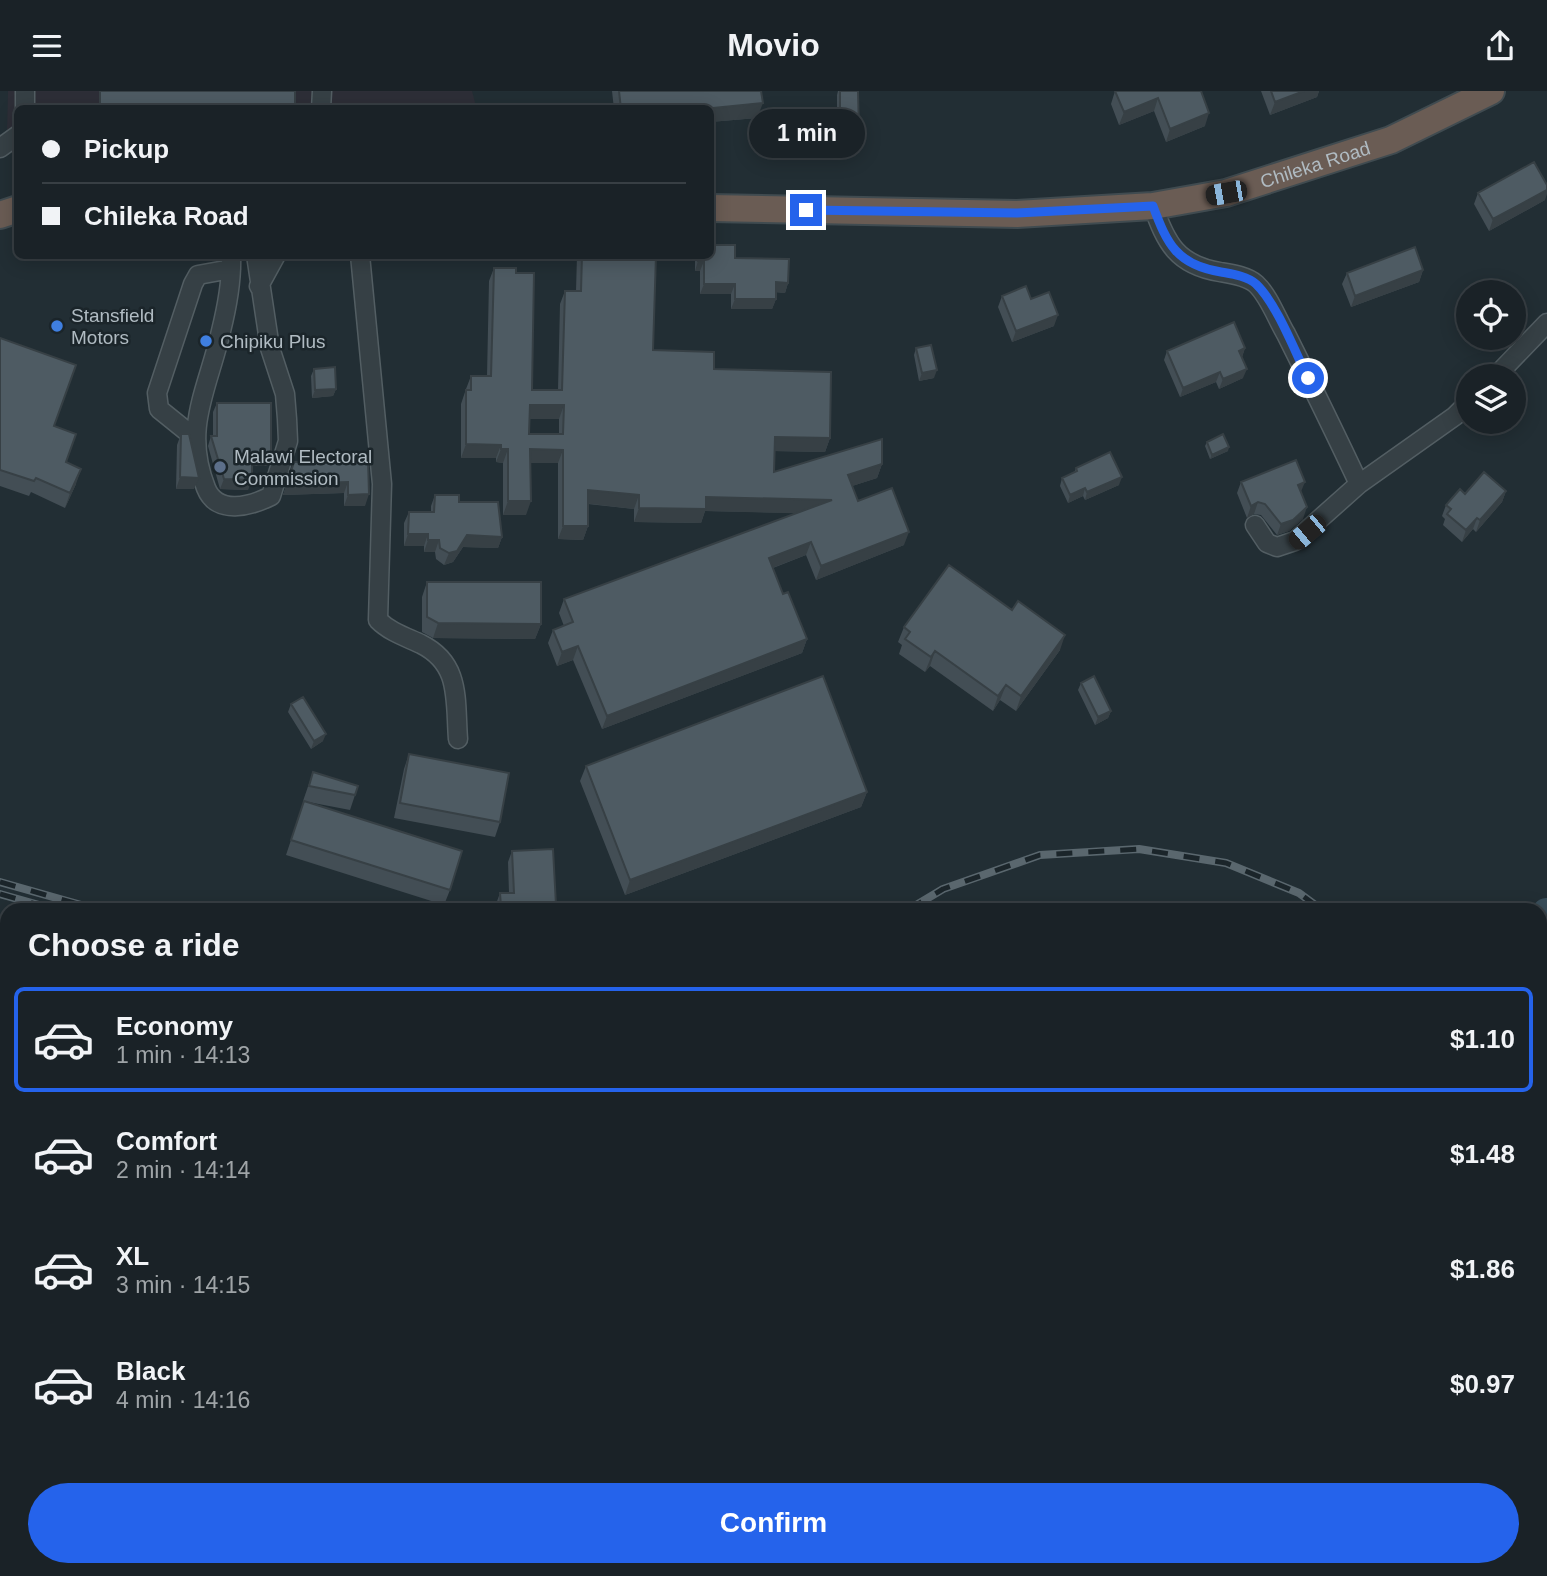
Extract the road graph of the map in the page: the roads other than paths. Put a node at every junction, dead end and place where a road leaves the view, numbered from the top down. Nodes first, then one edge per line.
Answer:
1 (1455, 91) edge
2 (1491, 91) edge
3 (714, 193) edge
4 (1153, 206) junction
5 (714, 208) edge
6 (256, 259) edge
7 (273, 259) edge
8 (360, 259) edge
9 (231, 262) edge
10 (259, 286) junction
11 (1547, 323) edge
12 (1508, 364) edge
13 (1456, 413) edge
14 (195, 438) junction
15 (1359, 484) junction
16 (1255, 525) dead end
17 (458, 739) dead end

1 - 3 highway
2 - 4 highway, Chileka Road
4 - 5 highway, Chileka Road
4 - 15 street
6 - 10 street
7 - 10 street
8 - 17 street
9 - 14 street
9 - 14 street
10 - 14 street
11 - 12 street
13 - 15 street
15 - 16 street

